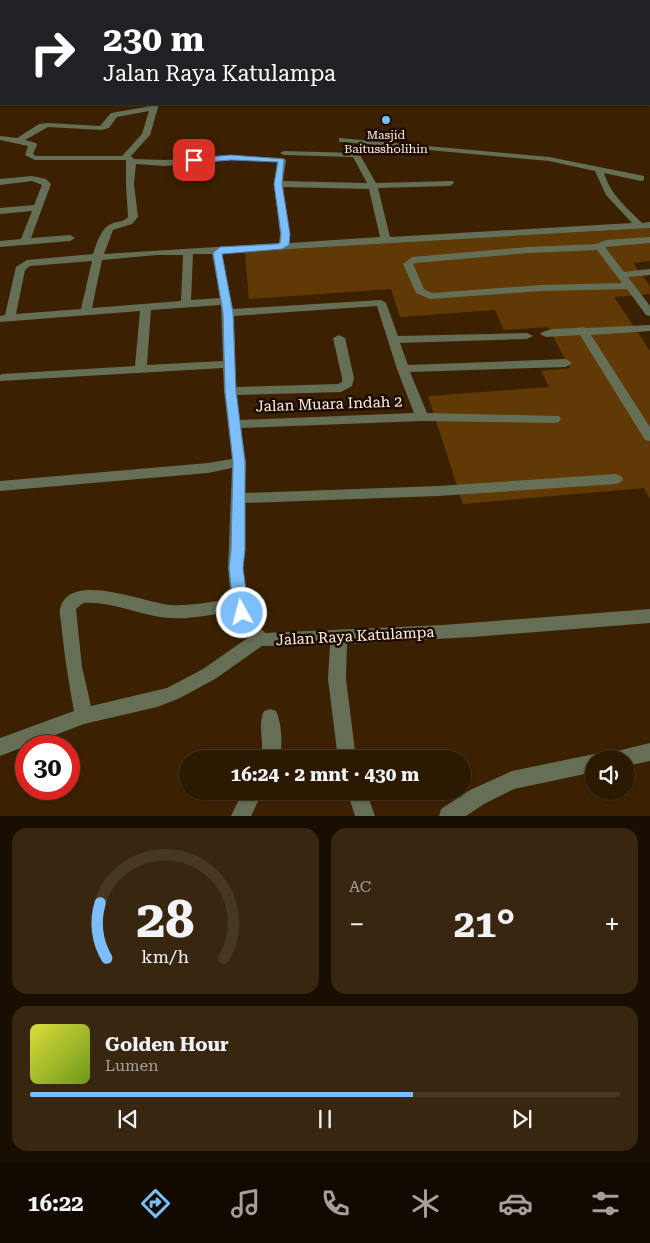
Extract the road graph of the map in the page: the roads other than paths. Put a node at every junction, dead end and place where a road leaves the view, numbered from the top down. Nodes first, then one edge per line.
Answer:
1 (153, 106) edge
2 (0, 138) edge
3 (342, 140) dead end
4 (18, 141) junction
5 (284, 153) dead end
6 (129, 160) junction
7 (599, 169) junction
8 (641, 178) dead end
9 (0, 182) edge
10 (450, 183) dead end
11 (278, 184) junction
12 (373, 186) junction
13 (37, 208) junction
14 (0, 211) edge
15 (645, 225) edge
16 (70, 238) dead end
17 (650, 240) edge
18 (386, 241) junction
19 (25, 242) junction
20 (0, 244) edge
21 (282, 246) junction
22 (600, 247) junction
23 (188, 251) junction
24 (218, 251) junction
25 (98, 258) junction
26 (650, 272) edge
27 (622, 275) junction
28 (630, 286) junction
29 (226, 301) junction
30 (186, 303) junction
31 (146, 306) junction
32 (648, 309) edge
33 (86, 312) junction
34 (228, 313) junction
35 (5, 318) edge
36 (650, 328) edge
37 (582, 330) junction
38 (546, 334) dead end
39 (527, 336) dead end
40 (339, 338) dead end
41 (393, 340) junction
42 (566, 363) dead end
43 (229, 364) junction
44 (403, 369) junction
45 (141, 370) junction
46 (2, 378) dead end
47 (230, 391) junction
48 (422, 417) junction
49 (555, 419) dead end
50 (235, 424) junction
51 (650, 437) edge
52 (239, 462) junction
53 (616, 479) dead end
54 (0, 486) edge
55 (239, 498) junction
56 (239, 604) junction
57 (650, 616) edge
58 (260, 639) junction
59 (339, 639) junction
60 (84, 716) junction
61 (270, 717) dead end
62 (0, 748) edge
63 (272, 750) edge
64 (345, 750) edge
65 (650, 752) edge
66 (635, 755) edge
67 (585, 765) edge
68 (249, 800) edge
69 (359, 800) edge
70 (240, 816) edge
71 (365, 816) edge
72 (448, 816) edge

1 - 4 street
1 - 6 street
2 - 4 street
3 - 7 street
4 - 6 street
5 - 12 street
6 - 11 street
6 - 25 street
7 - 8 street
7 - 15 street
9 - 13 street
10 - 12 street
11 - 12 street
11 - 21 street
12 - 18 street
13 - 14 street
13 - 19 street
15 - 18 street
16 - 19 street
17 - 22 street
18 - 21 street
19 - 20 street
21 - 24 street
22 - 27 street
22 - 28 street
23 - 24 street
23 - 25 street
23 - 30 street
24 - 29 street, Jalan Raya Katulampa
25 - 33 street
25 - 35 street
26 - 27 street
27 - 28 street
28 - 32 street
29 - 30 street
29 - 34 street, Jalan Raya Katulampa
30 - 31 street
31 - 33 street
31 - 45 street
33 - 35 street
34 - 41 street, Jalan Muara Indah 2
34 - 43 street, Jalan Raya Katulampa
36 - 37 street
37 - 38 street
37 - 51 street
39 - 41 street
40 - 47 street
41 - 44 street, Jalan Muara Indah 2
42 - 44 street
43 - 45 street
43 - 47 street, Jalan Raya Katulampa
44 - 48 street, Jalan Muara Indah 2
45 - 46 street
47 - 50 street, Jalan Raya Katulampa
48 - 49 street
48 - 50 street, Jalan Muara Indah 2
50 - 52 street, Jalan Raya Katulampa
52 - 54 street
52 - 55 street, Jalan Raya Katulampa
53 - 55 street
55 - 56 street, Jalan Raya Katulampa
56 - 58 street, Jalan Raya Katulampa
56 - 60 street
57 - 59 street, Jalan Raya Katulampa
58 - 59 street, Jalan Raya Katulampa
58 - 60 street
59 - 64 street
60 - 62 street
61 - 63 street
65 - 66 street
67 - 72 street
68 - 70 street
69 - 71 street

